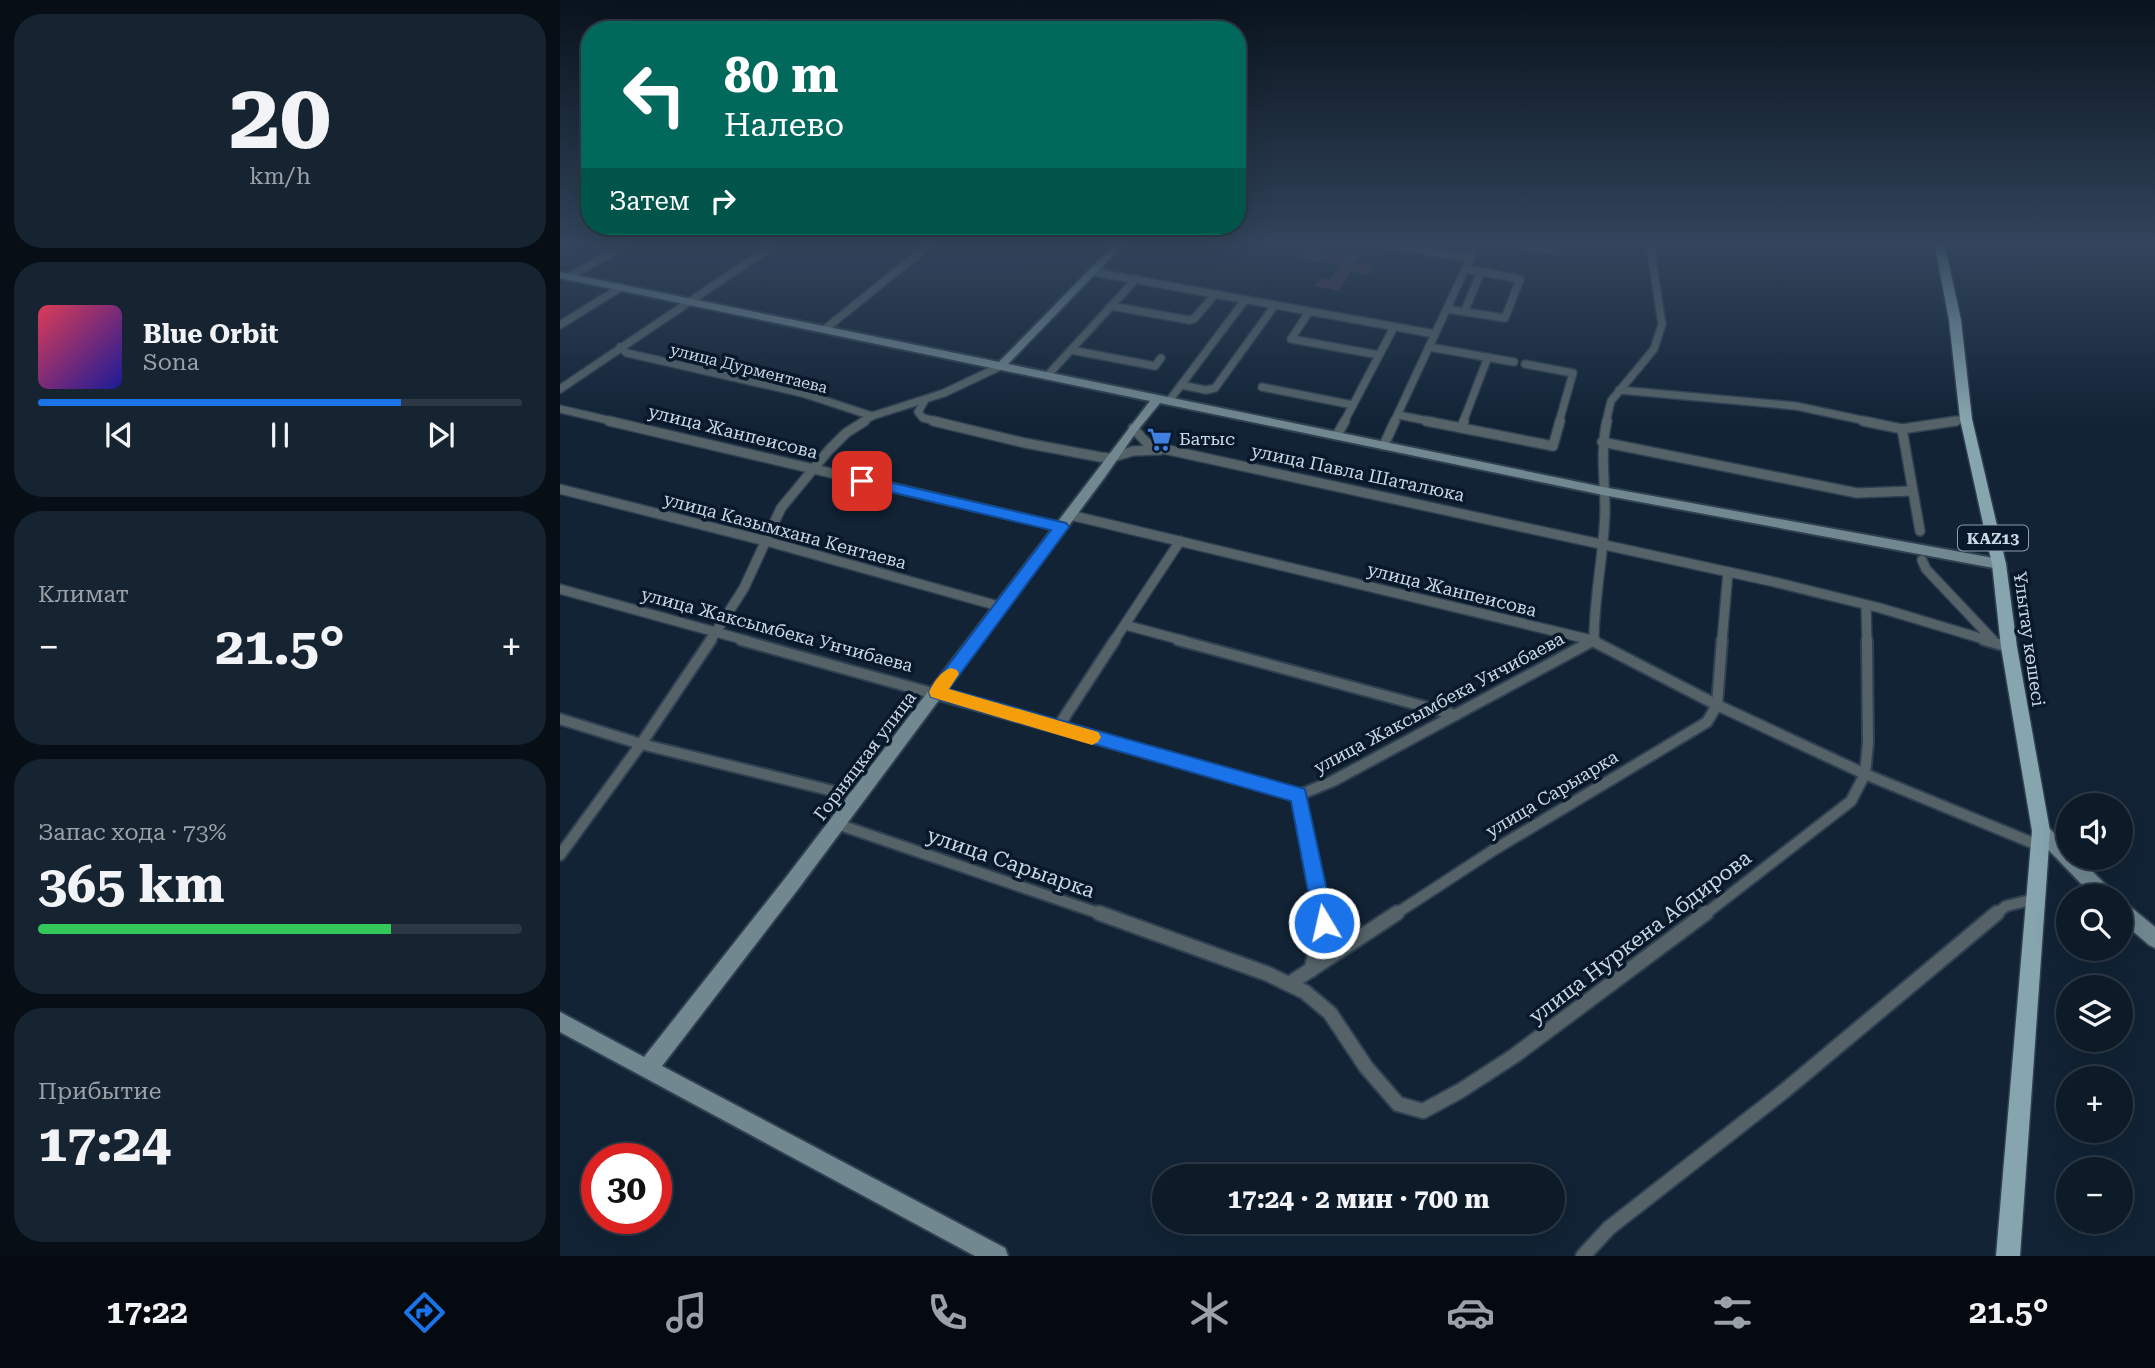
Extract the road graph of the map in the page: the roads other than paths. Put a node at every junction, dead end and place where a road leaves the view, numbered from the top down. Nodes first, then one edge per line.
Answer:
1 (593, 305) edge
2 (688, 305) edge
3 (705, 305) edge
4 (855, 305) edge
5 (1061, 305) edge
6 (1206, 305) edge
7 (1242, 305) edge
8 (1275, 305) joint
9 (1449, 305) edge
10 (1467, 305) edge
11 (1510, 305) edge
12 (1659, 305) edge
13 (1952, 305) edge
14 (1111, 306) joint
15 (1447, 309) junction
16 (1309, 312) junction
17 (1464, 312) junction
18 (560, 325) edge
19 (1394, 327) junction
20 (825, 329) junction
21 (1435, 334) junction
22 (1429, 346) junction
23 (620, 347) junction
24 (1071, 349) junction
25 (1379, 355) junction
26 (1488, 357) junction
27 (1161, 358) dead end
28 (1514, 362) dead end
29 (1525, 364) dead end
30 (1001, 366) junction
31 (1047, 376) junction
32 (1181, 385) junction
33 (1262, 387) dead end
34 (560, 389) edge
35 (1619, 390) junction
36 (1164, 399) junction
37 (925, 400) junction
38 (1353, 405) junction
39 (560, 409) edge
40 (872, 415) junction
41 (1398, 415) junction
42 (1966, 419) junction
43 (1461, 428) junction
44 (1902, 429) junction
45 (1337, 436) junction
46 (1126, 437) junction
47 (1143, 439) junction
48 (1602, 442) junction
49 (1384, 445) junction
50 (1164, 449) junction
51 (1133, 451) junction
52 (1110, 458) junction
53 (813, 470) junction
54 (560, 489) edge
55 (1603, 491) junction
56 (1912, 491) junction
57 (1066, 521) junction
58 (1920, 531) dead end
59 (766, 541) junction
60 (1180, 541) junction
61 (1602, 544) junction
62 (1922, 560) dead end
63 (1999, 564) junction
64 (1728, 572) junction
65 (560, 589) edge
66 (1866, 605) junction
67 (1002, 607) junction
68 (1125, 625) junction
69 (716, 632) junction
70 (1594, 640) junction
71 (1993, 641) junction
72 (2009, 646) junction
73 (937, 692) junction
74 (1717, 705) junction
75 (1456, 715) junction
76 (560, 719) edge
77 (1058, 727) junction
78 (641, 744) junction
79 (1865, 774) junction
80 (1299, 795) junction
81 (858, 797) junction
82 (837, 824) junction
83 (2040, 839) junction
84 (560, 855) edge
85 (2091, 884) edge
86 (2035, 899) junction
87 (2133, 920) edge
88 (2155, 939) edge
89 (1311, 970) junction
90 (1289, 984) junction
91 (1305, 992) joint
92 (560, 1022) edge
93 (647, 1069) junction
94 (997, 1256) edge
95 (1583, 1256) edge
96 (2008, 1256) edge

1 - 18 street
2 - 23 street
3 - 20 street
4 - 20 street
5 - 30 street
6 - 14 street
7 - 32 street
8 - 16 street
8 - 32 street
9 - 15 street
10 - 17 street
11 - 17 street
12 - 35 street
13 - 42 main road, Ұлытау көшесі / KAZ13
14 - 24 street
15 - 17 street
15 - 21 street
16 - 19 street
16 - 25 street
19 - 21 street
19 - 25 street
20 - 30 street
21 - 22 street
22 - 26 street
22 - 41 street
23 - 34 street
23 - 40 street, улица Дурментаева
24 - 27 street
24 - 31 street
25 - 38 street
26 - 28 street
26 - 43 street
29 - 43 street
30 - 31 street
30 - 37 street
31 - 36 street
32 - 36 street
33 - 38 street
35 - 44 street
35 - 48 street
36 - 45 street
36 - 46 street
37 - 40 street
37 - 52 street
38 - 45 street
39 - 53 street, улица Жанпеисова
40 - 53 street
41 - 43 street
41 - 49 street
42 - 44 street
42 - 63 main road, Ұлытау көшесі / KAZ13
44 - 56 street
45 - 49 street
46 - 47 street
46 - 51 street
46 - 52 street, Горняцкая улица
47 - 50 street, улица Павла Шаталюка
47 - 51 street
48 - 55 street
48 - 56 street
49 - 55 street
50 - 51 street
50 - 61 street, улица Павла Шаталюка
51 - 52 street
52 - 57 street, Горняцкая улица
53 - 57 street, улица Жанпеисова
53 - 59 street
54 - 59 street, улица Казымхана Кентаева
55 - 61 street
55 - 63 street
56 - 58 street
57 - 60 street, улица Жанпеисова
57 - 67 street, Горняцкая улица
59 - 67 street, улица Казымхана Кентаева
59 - 69 street
60 - 68 street
60 - 70 street, улица Жанпеисова
61 - 64 street, улица Павла Шаталюка
61 - 70 street
62 - 71 street
63 - 72 main road, Ұлытау көшесі / KAZ13
64 - 66 street, улица Павла Шаталюка
64 - 74 street
65 - 69 street, улица Жаксымбека Унчибаева
66 - 71 street, улица Павла Шаталюка
66 - 79 street, улица Нуркена Абдирова
67 - 73 street, Горняцкая улица
68 - 75 street
68 - 77 street
69 - 73 street, улица Жаксымбека Унчибаева
69 - 78 street
70 - 74 street, улица Жанпеисова
70 - 75 street, улица Жаксымбека Унчибаева
71 - 72 street, улица Павла Шаталюка
72 - 83 main road, Ұлытау көшесі / KAZ13
73 - 77 street, улица Жаксымбека Унчибаева
73 - 81 street, Горняцкая улица
74 - 79 street, улица Жанпеисова
74 - 89 street, улица Сарыарка
75 - 80 street, улица Жаксымбека Унчибаева
76 - 78 street
77 - 80 street, улица Жаксымбека Унчибаева
78 - 81 street
78 - 84 street
79 - 83 street, улица Жанпеисова
79 - 91 street, улица Нуркена Абдирова
80 - 89 street
81 - 82 street, Горняцкая улица
82 - 90 street, улица Сарыарка
82 - 93 street, Горняцкая улица
83 - 85 street
83 - 86 main road, KAZ13
86 - 95 street
86 - 96 main road, KAZ13
87 - 88 street
89 - 90 street, улица Сарыарка
90 - 91 street, улица Сарыарка
92 - 93 street
93 - 94 street

